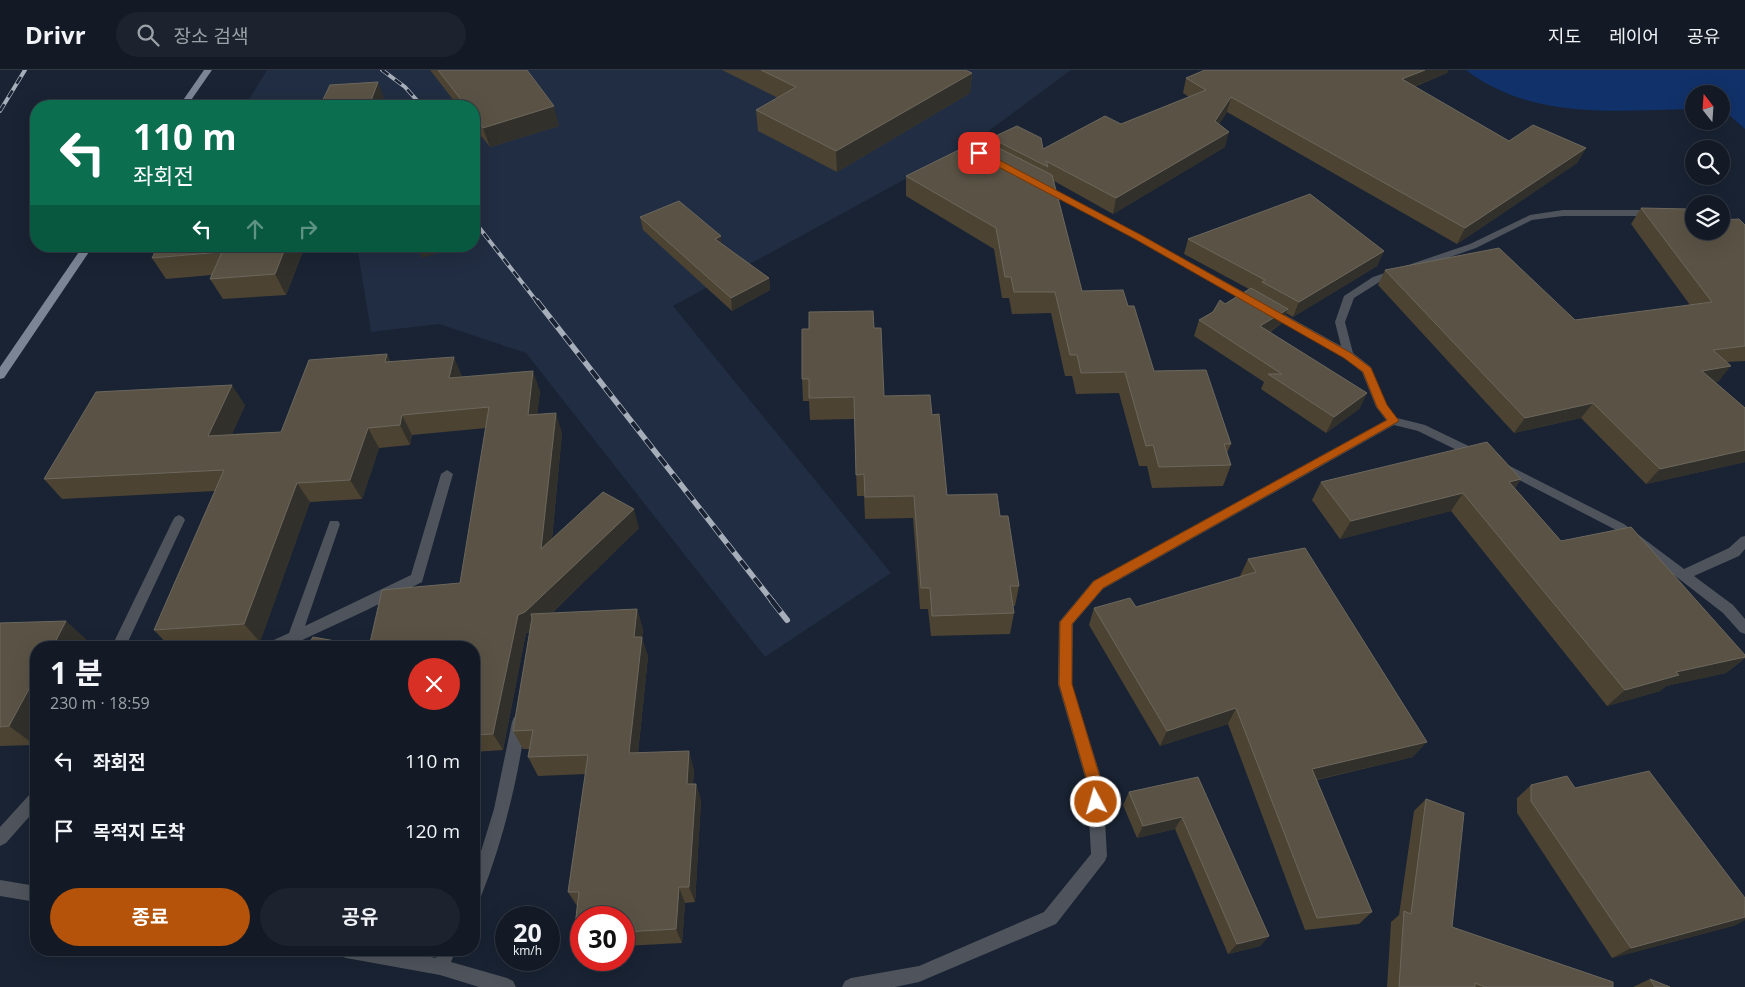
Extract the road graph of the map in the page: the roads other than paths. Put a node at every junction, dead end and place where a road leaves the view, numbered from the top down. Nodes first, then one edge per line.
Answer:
1 (208, 70) edge
2 (187, 100) edge
3 (961, 144) dead end
4 (988, 158) edge
5 (1032, 181) edge
6 (1664, 213) edge
7 (84, 252) edge
8 (1348, 355) junction
9 (0, 375) edge
10 (1394, 421) junction
11 (447, 474) dead end
12 (179, 520) dead end
13 (334, 524) dead end
14 (1745, 541) edge
15 (1683, 576) junction
16 (1745, 628) edge
17 (294, 637) junction
18 (121, 641) edge
19 (285, 641) edge
20 (522, 704) edge
21 (30, 805) edge
22 (0, 838) edge
23 (480, 880) edge
24 (0, 888) edge
25 (30, 893) edge
26 (379, 956) edge
27 (445, 956) edge
28 (440, 967) junction
29 (507, 987) edge
30 (851, 987) edge

1 - 2 main road
3 - 4 street
5 - 8 street
6 - 8 street
7 - 9 main road
8 - 10 street
10 - 15 street
10 - 30 street
11 - 17 street
12 - 18 street
13 - 17 street
14 - 15 street
15 - 16 street
17 - 19 street
20 - 23 street
21 - 22 street
24 - 25 street
26 - 28 street
27 - 28 street
28 - 29 street

